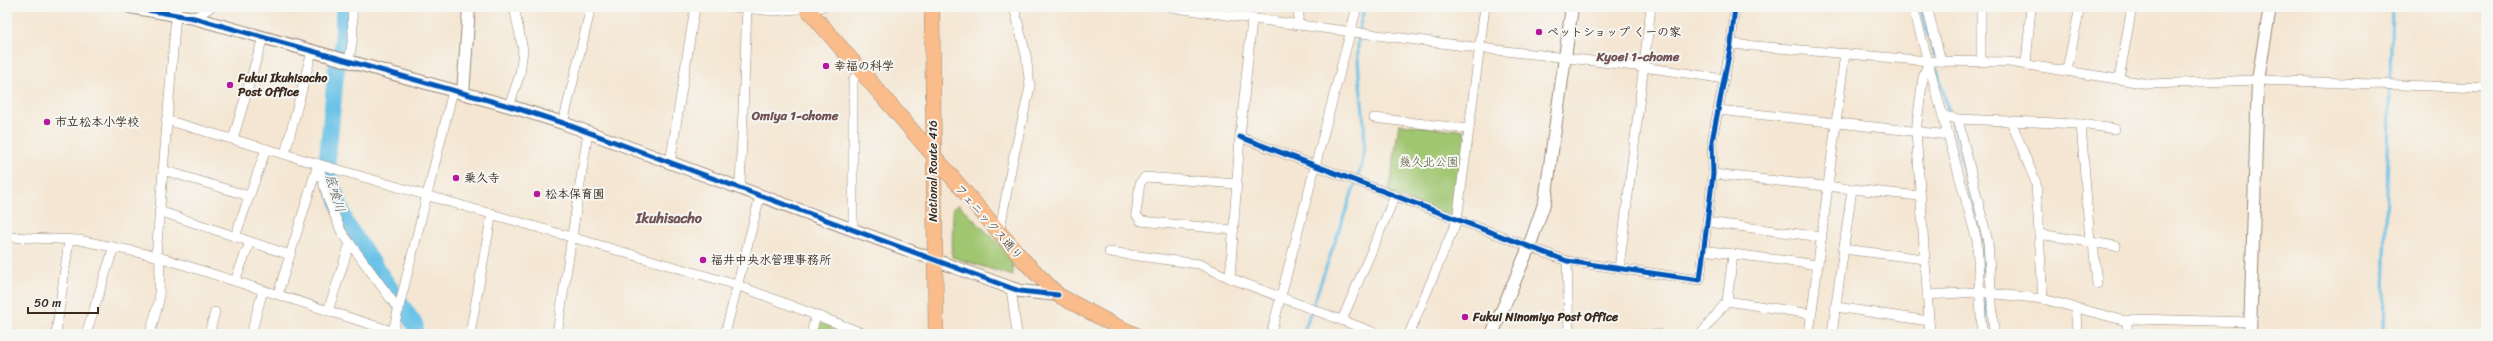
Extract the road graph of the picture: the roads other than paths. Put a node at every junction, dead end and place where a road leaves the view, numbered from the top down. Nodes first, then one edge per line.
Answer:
1 (130, 7) edge
2 (211, 7) edge
3 (352, 7) edge
4 (469, 7) edge
5 (514, 7) edge
6 (591, 7) edge
7 (695, 7) edge
8 (733, 7) edge
9 (812, 7) edge
10 (932, 7) edge
11 (1014, 7) edge
12 (1170, 7) edge
13 (1300, 7) edge
14 (1357, 7) edge
15 (1485, 7) edge
16 (1572, 7) edge
17 (1651, 7) edge
18 (1735, 7) edge
19 (1913, 7) edge
20 (1926, 7) edge
21 (1981, 7) edge
22 (2031, 7) edge
23 (2080, 7) edge
24 (2132, 7) edge
25 (2270, 7) edge
26 (747, 8) edge
27 (169, 11) edge
28 (194, 18) junction
29 (1252, 20) junction
30 (1297, 25) junction
31 (1350, 32) junction
32 (263, 37) junction
33 (1731, 44) junction
34 (1480, 48) junction
35 (312, 51) junction
36 (1845, 53) junction
37 (1566, 58) junction
38 (349, 61) junction
39 (1929, 61) junction
40 (1941, 61) junction
41 (1981, 61) junction
42 (2026, 64) junction
43 (1642, 66) junction
44 (859, 70) junction
45 (2067, 70) junction
46 (1723, 79) junction
47 (2119, 79) junction
48 (2258, 80) junction
49 (2486, 88) edge
50 (458, 92) junction
51 (509, 106) junction
52 (1718, 110) junction
53 (1944, 116) junction
54 (1374, 118) dead end
55 (1958, 118) junction
56 (166, 120) junction
57 (2011, 121) junction
58 (563, 123) junction
59 (1837, 123) junction
60 (2081, 124) junction
61 (1469, 129) junction
62 (2115, 129) dead end
63 (588, 132) junction
64 (1916, 132) junction
65 (1949, 135) junction
66 (1240, 137) junction
67 (233, 139) junction
68 (266, 149) junction
69 (284, 154) junction
70 (933, 157) junction
71 (670, 163) junction
72 (318, 164) junction
73 (1314, 165) junction
74 (163, 170) junction
75 (1713, 174) junction
76 (1237, 184) junction
77 (1828, 187) junction
78 (740, 189) junction
79 (1852, 189) junction
80 (427, 195) junction
81 (249, 196) junction
82 (760, 196) junction
83 (1394, 196) junction
84 (1919, 196) junction
85 (159, 211) junction
86 (492, 213) junction
87 (1457, 220) junction
88 (1707, 222) junction
89 (1234, 230) junction
90 (853, 231) junction
91 (999, 234) junction
92 (2039, 234) junction
93 (572, 236) junction
94 (7, 237) edge
95 (235, 237) junction
96 (1822, 238) junction
97 (69, 240) junction
98 (250, 242) junction
99 (2092, 242) junction
100 (350, 243) junction
101 (2116, 246) dead end
102 (114, 247) junction
103 (1529, 247) junction
104 (1844, 249) junction
105 (1704, 250) junction
106 (1109, 252) dead end
107 (1733, 254) junction
108 (290, 255) junction
109 (158, 256) junction
110 (1924, 259) junction
111 (934, 261) junction
112 (1566, 262) junction
113 (1818, 265) junction
114 (1619, 269) junction
115 (1230, 278) junction
116 (235, 281) junction
117 (2097, 284) dead end
118 (737, 285) junction
119 (1011, 288) junction
120 (263, 290) junction
121 (1979, 292) junction
122 (1991, 293) junction
123 (278, 294) junction
124 (1058, 295) junction
125 (1927, 295) junction
126 (1280, 296) junction
127 (2043, 299) junction
128 (1727, 301) junction
129 (1836, 307) junction
130 (2076, 308) junction
131 (399, 310) junction
132 (328, 311) junction
133 (215, 312) dead end
134 (1811, 314) junction
135 (816, 315) junction
136 (1342, 320) junction
137 (2126, 321) junction
138 (1929, 322) junction
139 (2250, 328) edge
140 (850, 331) edge
141 (397, 333) edge
142 (56, 334) edge
143 (86, 334) edge
144 (150, 334) edge
145 (209, 334) edge
146 (251, 334) edge
147 (470, 334) edge
148 (557, 334) edge
149 (725, 334) edge
150 (811, 334) edge
151 (866, 334) edge
152 (936, 334) edge
153 (1017, 334) edge
154 (1134, 334) edge
155 (1271, 334) edge
156 (1378, 334) edge
157 (1409, 334) edge
158 (1492, 334) edge
159 (1569, 334) edge
160 (1602, 334) edge
161 (1643, 334) edge
162 (1658, 334) edge
163 (1701, 334) edge
164 (1808, 334) edge
165 (1832, 334) edge
166 (1930, 334) edge
167 (1982, 334) edge
168 (1994, 334) edge
169 (2077, 334) edge
170 (2128, 334) edge

1 - 27 street
2 - 28 street
3 - 38 street
4 - 50 street
5 - 51 street
6 - 58 street
7 - 71 street
8 - 26 street
9 - 26 street
9 - 44 main road, フェニックス通り
10 - 70 main road, National Route 416
11 - 91 street
12 - 29 street
13 - 30 street
14 - 31 street
15 - 34 street
16 - 37 street
17 - 43 street
18 - 33 street
19 - 39 street
20 - 40 street
21 - 41 street
22 - 42 street
23 - 45 street
24 - 47 street
25 - 48 street
26 - 78 street
27 - 28 street
27 - 56 street
28 - 32 street
29 - 30 street
29 - 66 street
30 - 31 street
31 - 34 street
31 - 73 street
32 - 35 street
32 - 67 street
33 - 36 street
33 - 46 street
34 - 37 street
34 - 61 street
35 - 38 street
35 - 69 street
36 - 39 street
36 - 59 street
37 - 43 street
37 - 103 street
38 - 50 street
39 - 40 street
39 - 53 street
39 - 64 street
40 - 41 street
41 - 42 street
42 - 45 street
43 - 46 street
43 - 114 street
44 - 70 main road, フェニックス通り
44 - 90 street
45 - 47 street
46 - 52 street
47 - 48 street
48 - 49 street
48 - 139 street
50 - 51 street
50 - 80 street
51 - 58 street
52 - 59 street
52 - 75 street
53 - 55 street
53 - 65 street
54 - 61 street
55 - 57 street
55 - 122 street
56 - 67 street
56 - 74 street
57 - 60 street
57 - 92 street
58 - 63 street
59 - 64 street
59 - 77 street
60 - 62 street
60 - 99 street
61 - 87 street
63 - 71 street
63 - 93 street
64 - 65 street
64 - 84 street
65 - 121 street
66 - 73 street
66 - 76 street
67 - 68 street
68 - 69 street
68 - 81 street
69 - 72 street
70 - 91 main road, フェニックス通り
70 - 111 main road, National Route 416
71 - 78 street
72 - 80 street
72 - 100 street
72 - 108 street
73 - 83 street
73 - 126 street
74 - 81 street
74 - 85 street
75 - 77 street
75 - 88 street
76 - 89 street
76 - 89 street
77 - 79 street
77 - 96 street
78 - 82 street
79 - 84 street
79 - 104 street
80 - 86 street
80 - 131 street
81 - 95 street
82 - 90 street
82 - 118 street
83 - 87 street
83 - 136 street
84 - 110 street
85 - 95 street
85 - 109 street
86 - 93 street
86 - 147 street
87 - 103 street
87 - 157 street
88 - 96 street
88 - 105 street
89 - 115 street
90 - 111 street
91 - 124 main road, フェニックス通り
92 - 99 street
92 - 127 street
93 - 118 street
93 - 148 street
94 - 97 street
95 - 98 street
96 - 113 street
97 - 102 street
97 - 142 street
98 - 108 street
98 - 116 street
99 - 101 street
99 - 117 street
100 - 131 street
100 - 132 street
102 - 109 street
102 - 143 street
103 - 112 street
103 - 158 street
104 - 110 street
104 - 129 street
105 - 107 street
105 - 114 street
106 - 115 street
107 - 113 street
107 - 128 street
108 - 123 street
109 - 116 street
109 - 144 street
110 - 125 street
111 - 119 street
111 - 152 main road, National Route 416
112 - 114 street
112 - 159 street
113 - 134 street
115 - 126 street
116 - 120 street
118 - 135 street
118 - 149 street
119 - 124 street
119 - 153 street
120 - 123 street
120 - 146 street
121 - 122 street
121 - 125 street
121 - 167 street
122 - 127 street
122 - 168 street
123 - 132 street
124 - 154 main road, フェニックス通り
125 - 138 street
126 - 136 street
126 - 155 street
127 - 130 street
128 - 134 street
128 - 163 street
129 - 138 street
129 - 165 street
130 - 137 street
130 - 169 street
131 - 141 street
132 - 141 street
133 - 145 street
134 - 164 street
135 - 140 street
135 - 150 street
136 - 156 street
137 - 139 street
137 - 170 street
138 - 166 street
140 - 151 street
160 - 161 street
161 - 162 street

